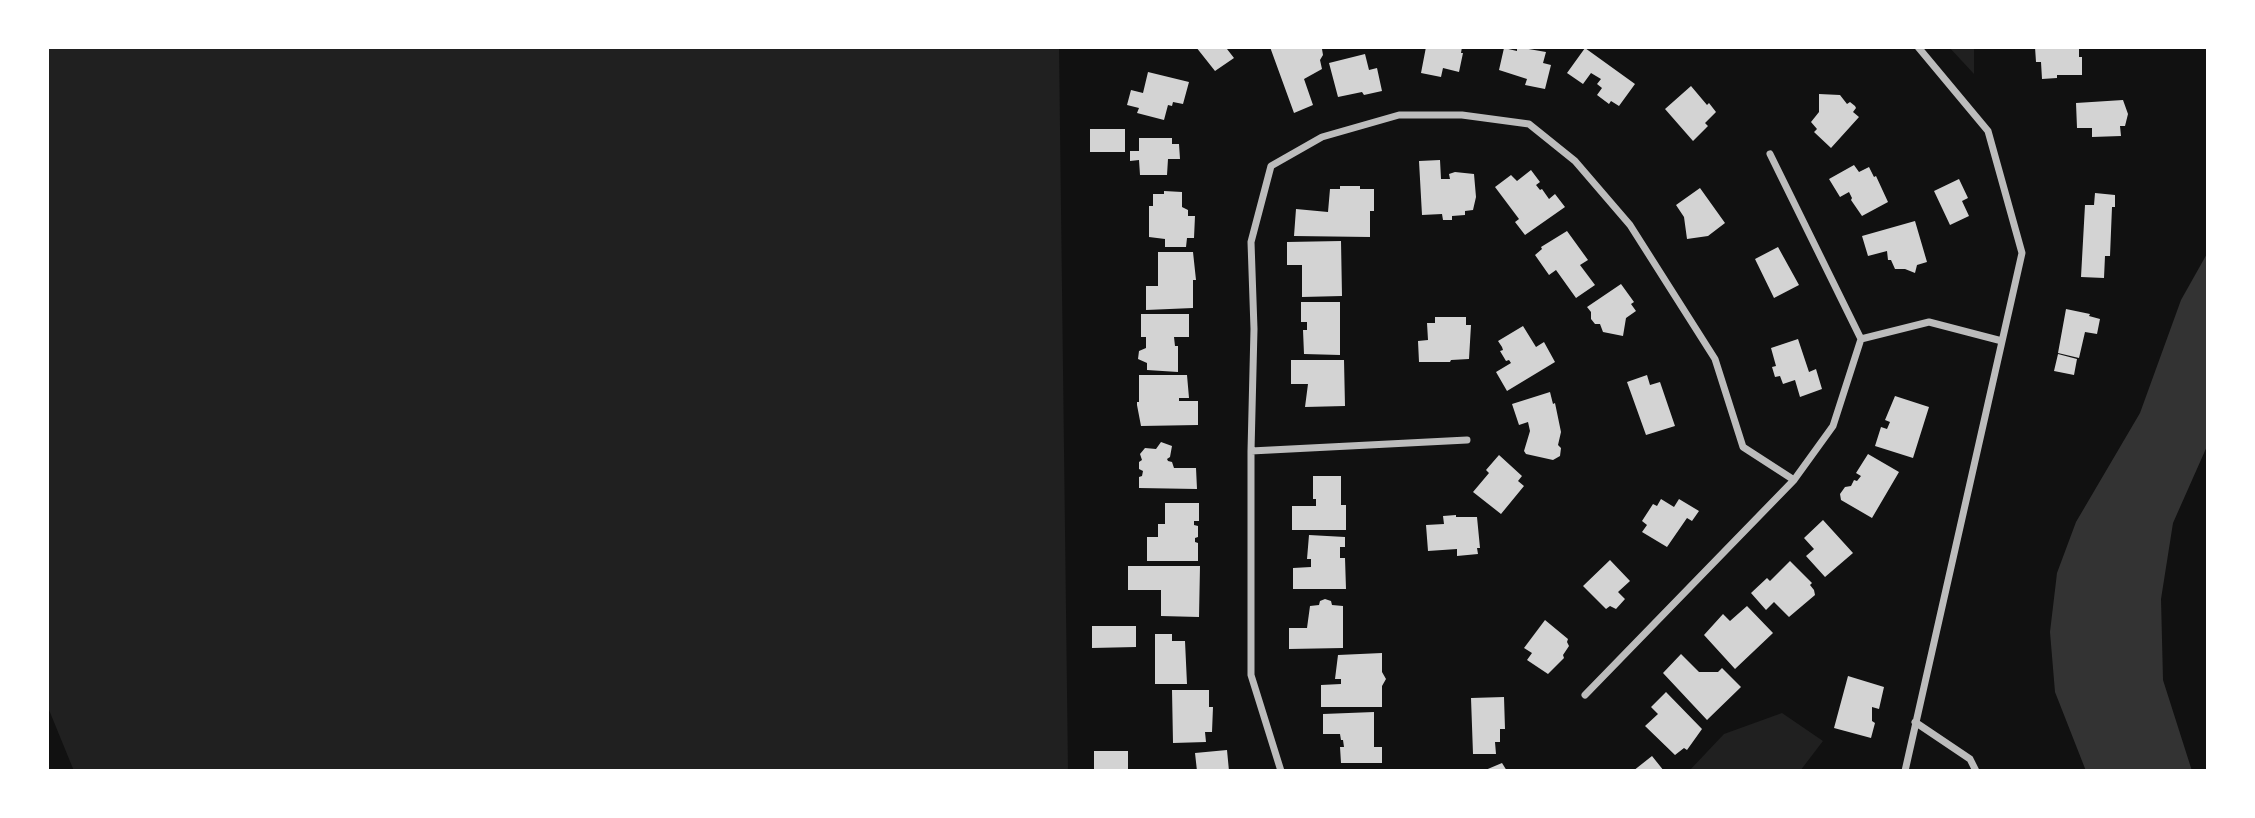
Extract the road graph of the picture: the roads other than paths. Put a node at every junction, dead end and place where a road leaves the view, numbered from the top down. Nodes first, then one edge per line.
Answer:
1 (1918, 47) edge
2 (1770, 154) dead end
3 (1861, 339) junction
4 (2002, 341) junction
5 (1467, 440) dead end
6 (1251, 452) junction
7 (1794, 480) junction
8 (1585, 695) dead end
9 (1915, 722) junction
10 (1281, 771) edge
11 (1905, 771) edge
12 (1976, 771) edge

1 - 4 street
2 - 3 street
3 - 4 street
3 - 7 street
4 - 9 street
5 - 6 street
6 - 7 street
6 - 10 street
7 - 8 street
9 - 11 street
9 - 12 street

